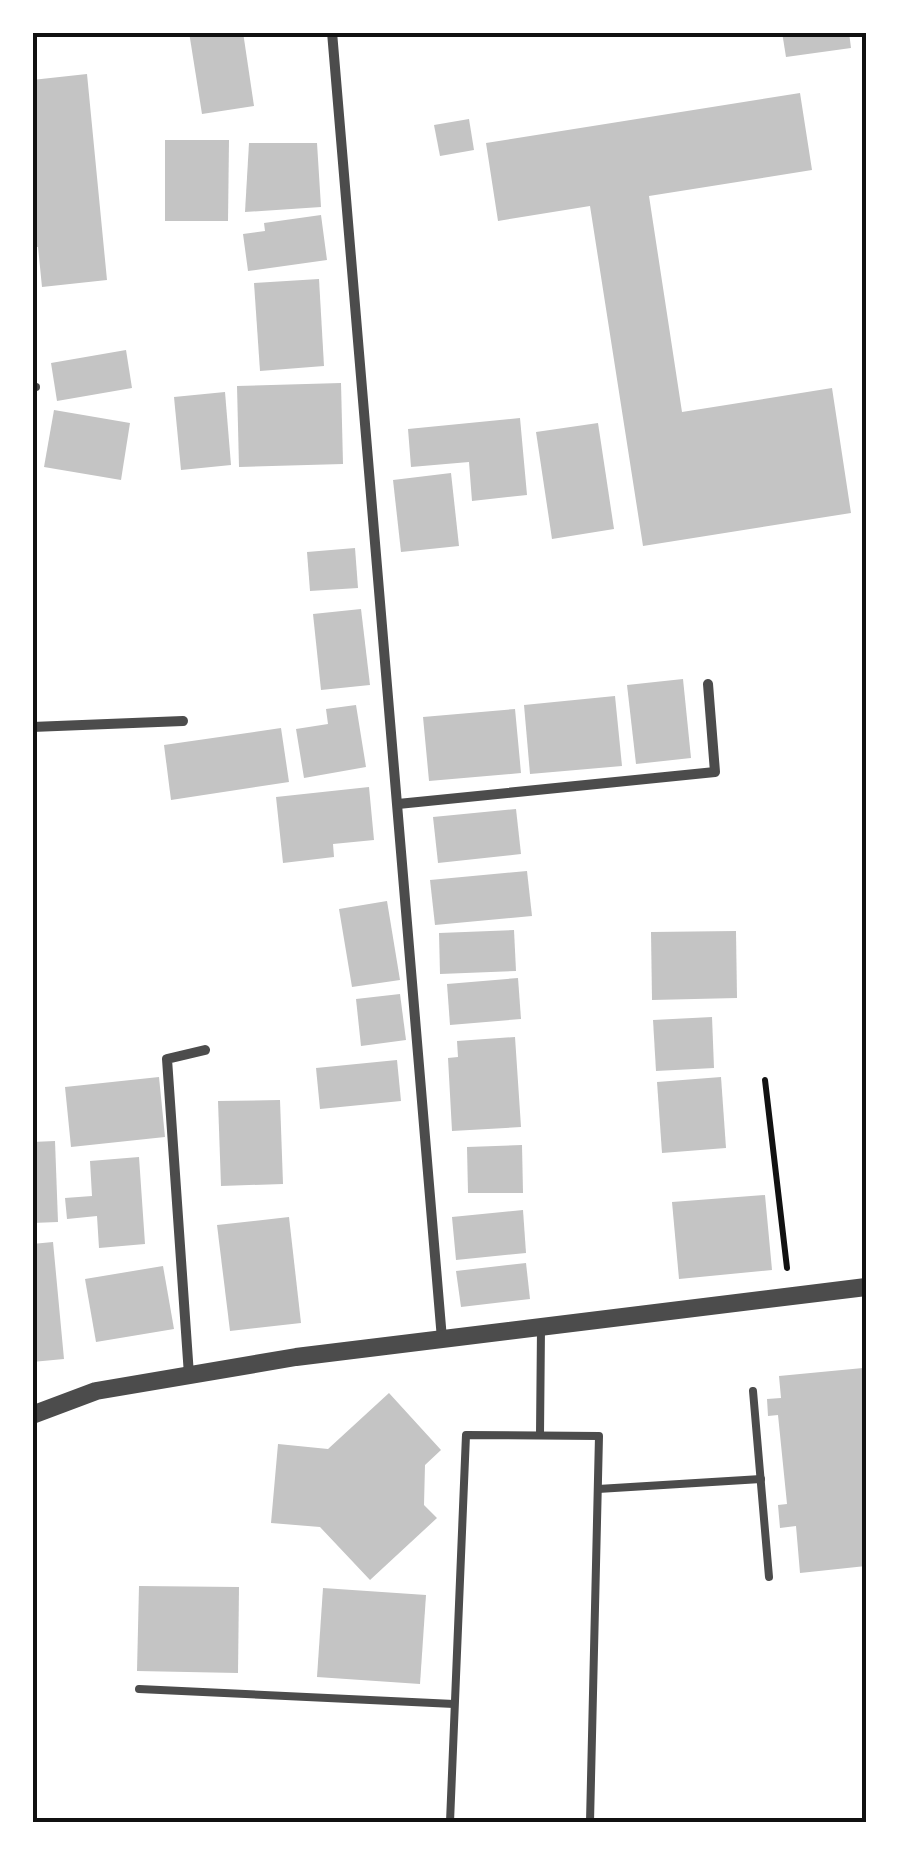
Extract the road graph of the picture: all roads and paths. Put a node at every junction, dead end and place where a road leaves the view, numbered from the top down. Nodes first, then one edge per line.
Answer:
1 (332, 32) edge
2 (708, 684) dead end
3 (183, 721) dead end
4 (32, 728) edge
5 (398, 804) junction
6 (206, 1050) dead end
7 (765, 1080) dead end
8 (866, 1287) edge
9 (790, 1294) junction
10 (541, 1328) junction
11 (442, 1339) junction
12 (189, 1375) junction
13 (753, 1391) dead end
14 (32, 1416) edge
15 (540, 1434) junction
16 (760, 1479) junction
17 (598, 1488) junction
18 (769, 1578) dead end
19 (140, 1688) dead end
20 (454, 1704) junction
21 (450, 1822) edge
22 (590, 1822) edge

1 - 5 street
2 - 5 street
3 - 4 street
5 - 11 street
6 - 12 street
7 - 9 path
8 - 9 street
9 - 10 street
10 - 11 street
10 - 15 lane
11 - 12 street
12 - 14 street
13 - 16 lane
15 - 17 lane
15 - 20 lane
16 - 17 lane
16 - 18 lane
17 - 22 lane
19 - 20 lane
20 - 21 lane

